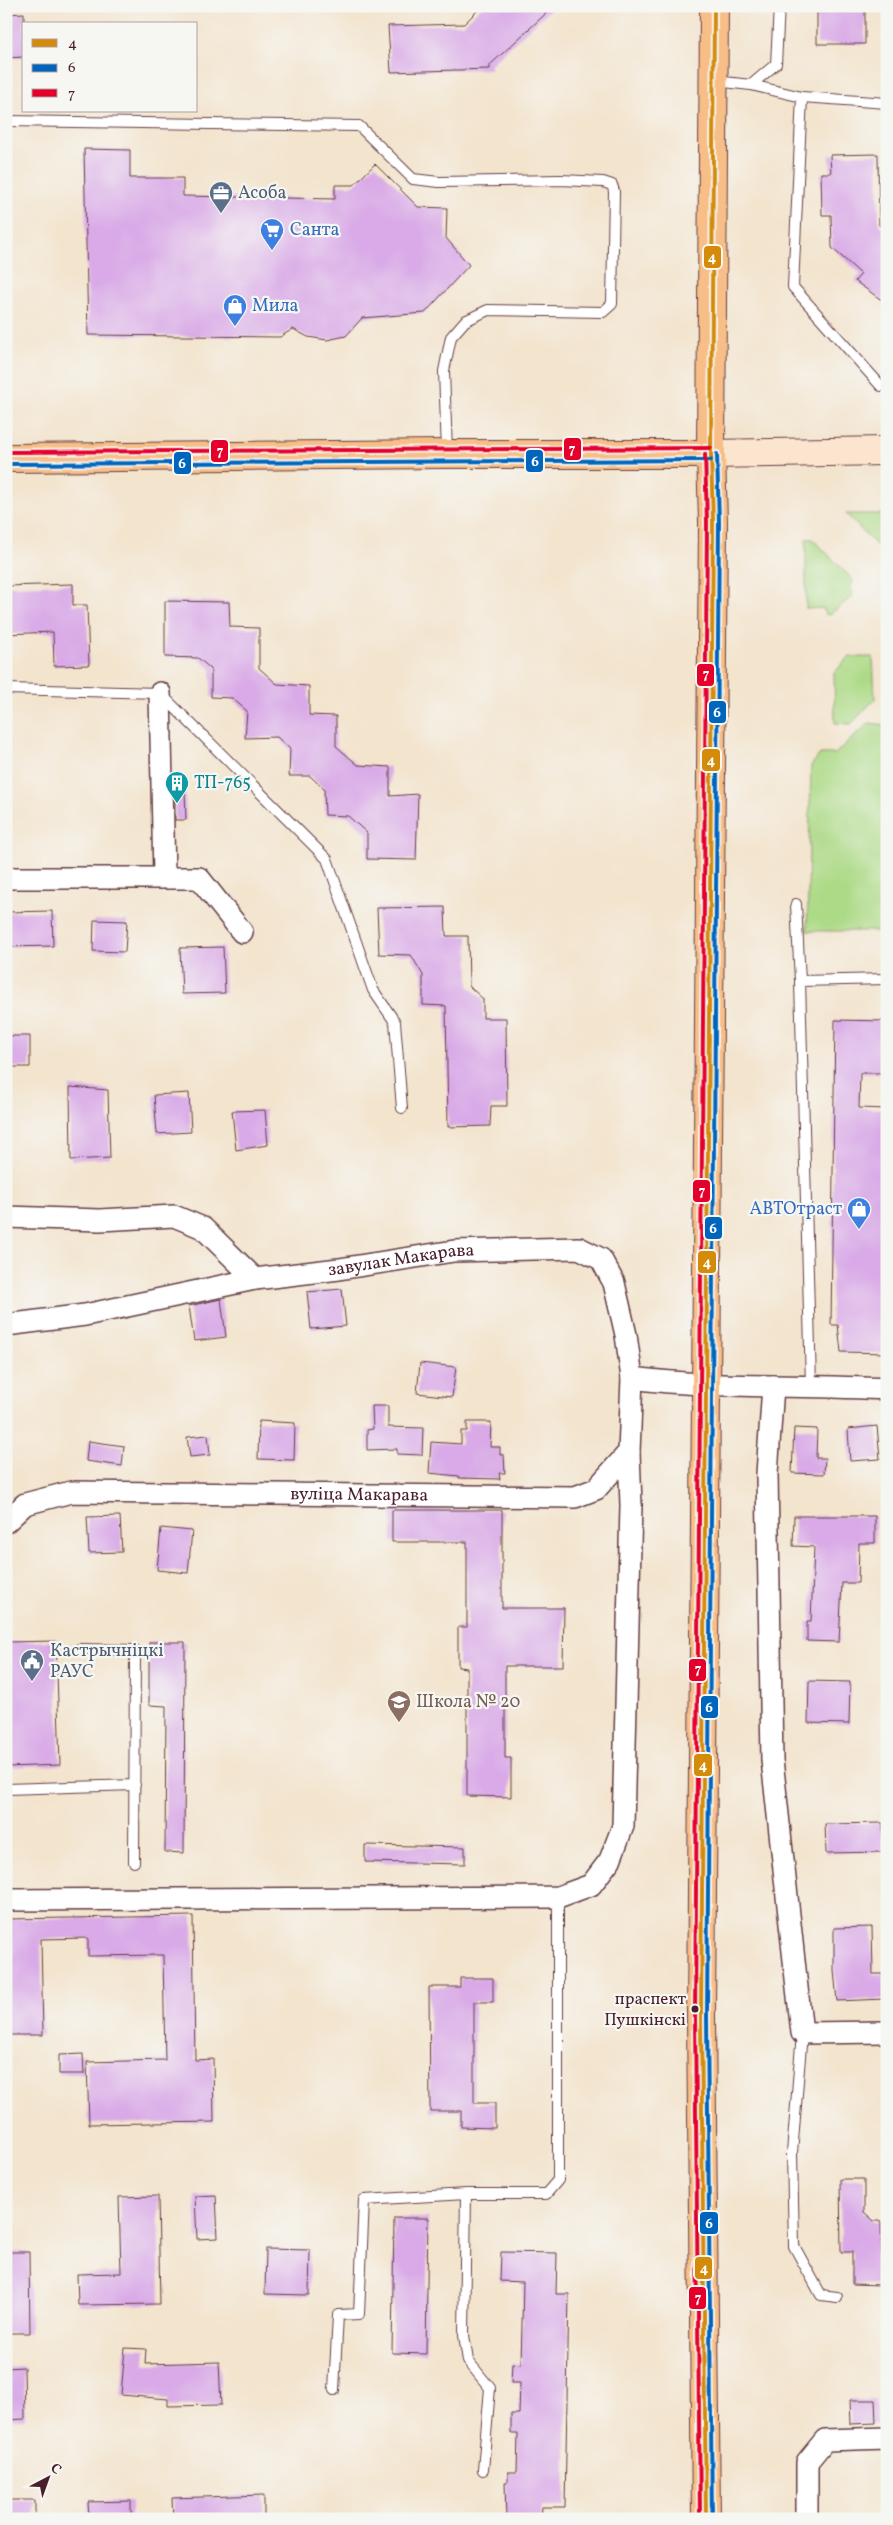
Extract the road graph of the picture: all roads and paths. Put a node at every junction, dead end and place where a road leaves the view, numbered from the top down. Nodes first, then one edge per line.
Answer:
1 (714, 6) edge
2 (779, 6) edge
3 (714, 81) junction
4 (751, 85) junction
5 (802, 97) junction
6 (887, 103) edge
7 (6, 121) edge
8 (887, 386) edge
9 (887, 451) edge
10 (447, 454) junction
11 (711, 454) junction
12 (6, 458) edge
13 (6, 689) edge
14 (160, 693) junction
15 (164, 876) junction
16 (6, 878) edge
17 (796, 904) dead end
18 (242, 932) dead end
19 (887, 978) edge
20 (800, 980) junction
21 (402, 1108) dead end
22 (6, 1217) edge
23 (255, 1279) junction
24 (6, 1325) edge
25 (632, 1378) junction
26 (705, 1385) junction
27 (811, 1385) junction
28 (773, 1386) junction
29 (887, 1388) edge
30 (629, 1452) junction
31 (6, 1522) edge
32 (79, 1649) dead end
33 (135, 1785) junction
34 (6, 1789) edge
35 (134, 1862) dead end
36 (558, 1897) junction
37 (6, 1900) edge
38 (887, 2032) edge
39 (802, 2033) junction
40 (466, 2194) junction
41 (837, 2297) dead end
42 (334, 2390) dead end
43 (887, 2438) edge
44 (483, 2470) dead end
45 (706, 2519) edge
46 (807, 2519) edge

1 - 3 main road
2 - 4 lane
3 - 4 lane
3 - 11 main road
4 - 5 lane
5 - 6 lane
5 - 8 lane
7 - 10 lane
9 - 11 main road
10 - 11 main road
10 - 12 main road
11 - 26 main road
13 - 14 lane
14 - 15 street
14 - 21 lane
15 - 16 street
15 - 18 street
17 - 20 lane
19 - 20 lane
20 - 27 lane
22 - 23 street
23 - 24 street, завулак Макарава
23 - 25 street, завулак Макарава
25 - 26 street
25 - 30 street
26 - 28 street
26 - 45 main road
27 - 28 street
27 - 29 street
28 - 39 street
30 - 31 street, вуліца Макарава
30 - 36 street
32 - 33 lane
33 - 34 lane
33 - 35 lane
36 - 37 street
36 - 40 lane
38 - 39 street
39 - 41 lane
40 - 42 lane
40 - 44 lane
43 - 46 street

